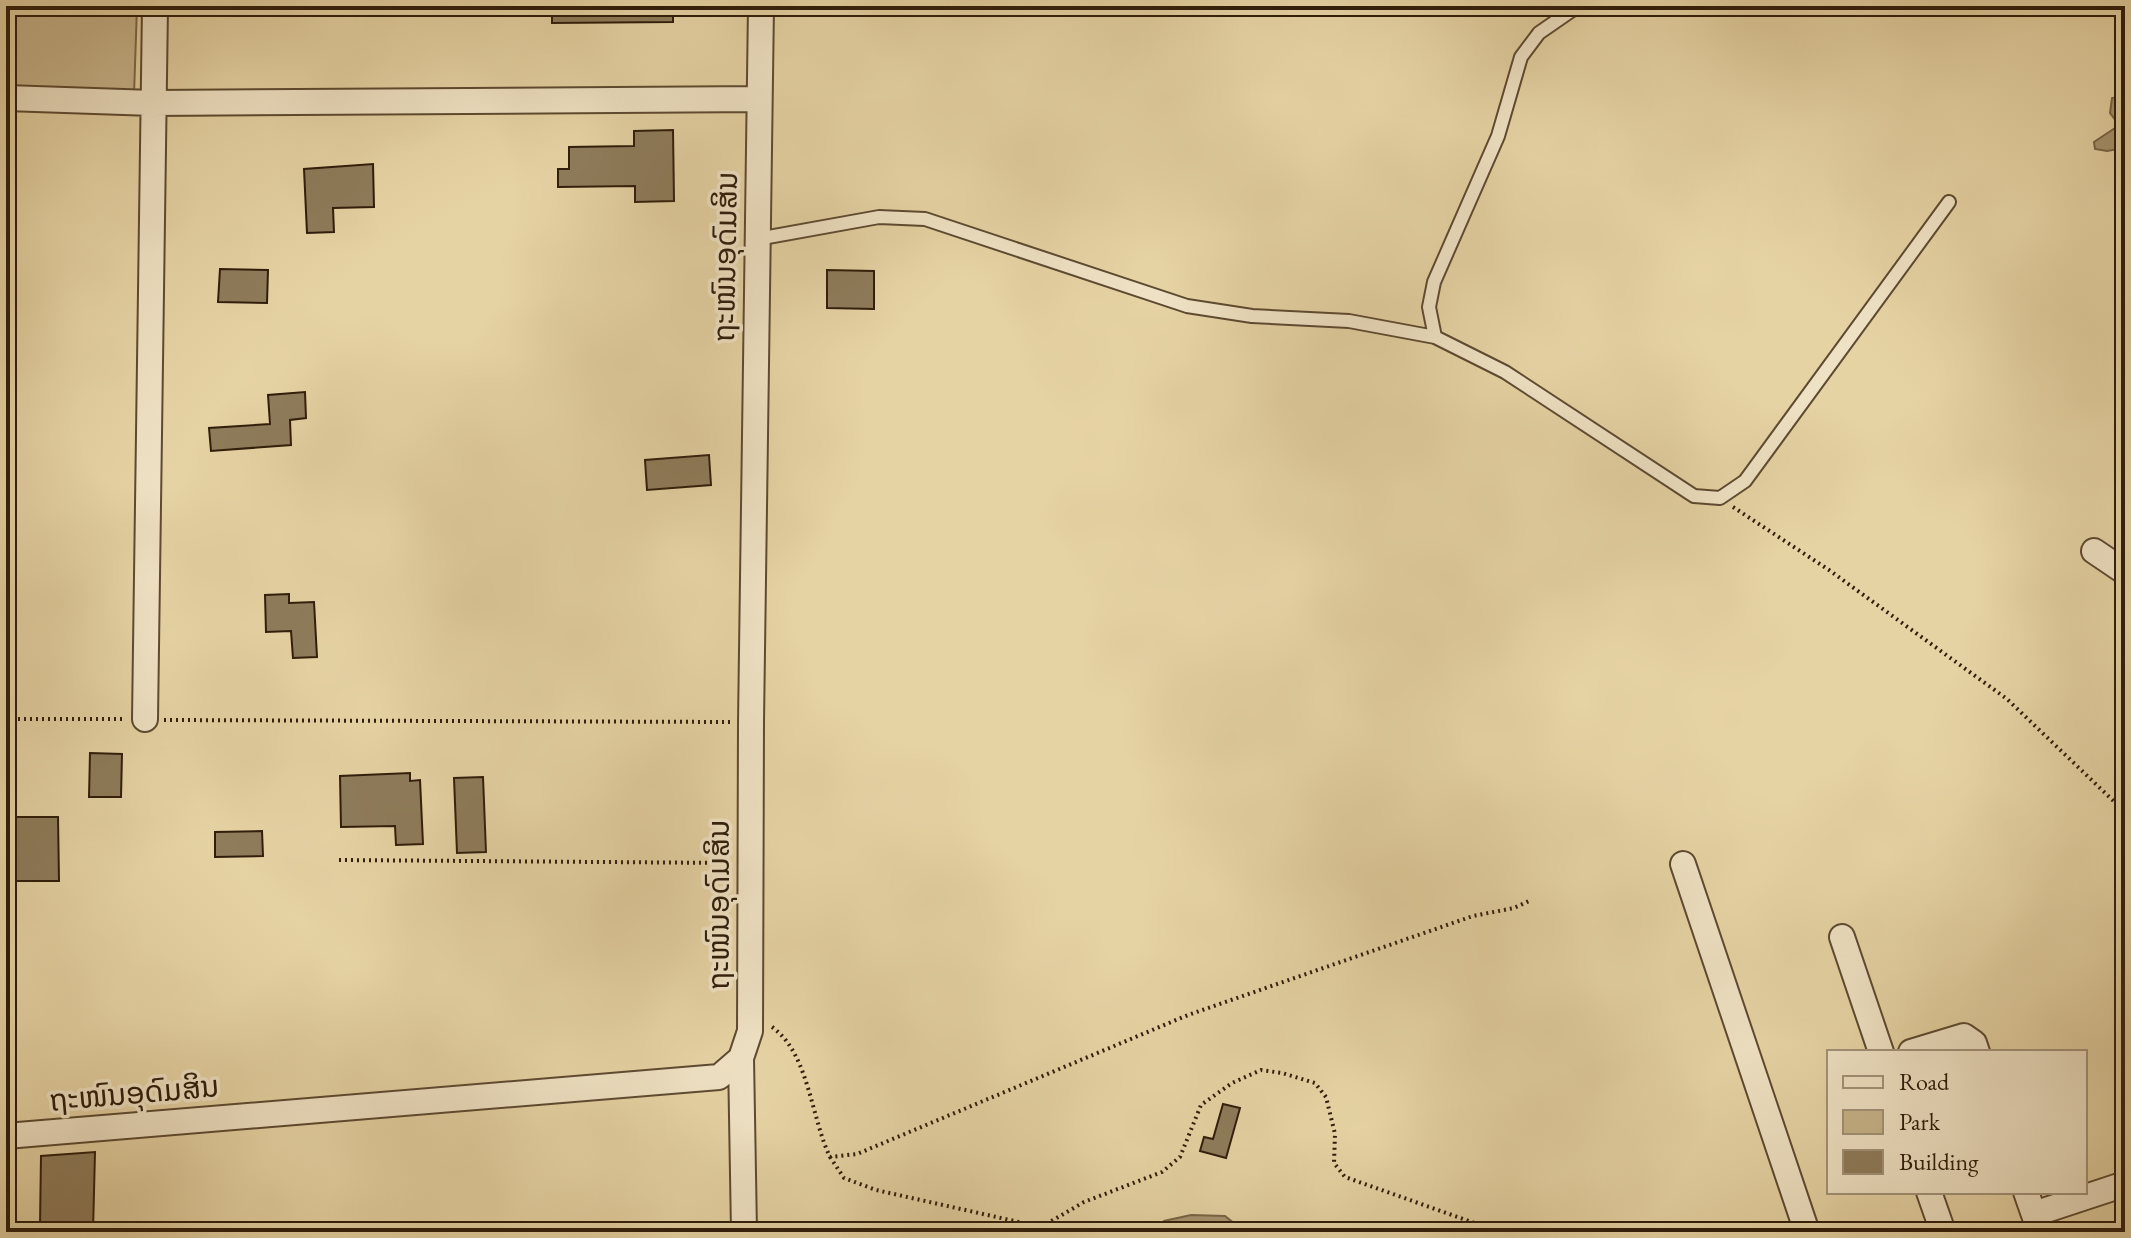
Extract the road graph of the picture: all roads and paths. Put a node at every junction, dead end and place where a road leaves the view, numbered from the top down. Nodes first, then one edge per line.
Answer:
1 (155, 6) edge
2 (761, 6) edge
3 (1578, 6) edge
4 (6, 98) edge
5 (759, 99) junction
6 (153, 103) junction
7 (1949, 202) dead end
8 (757, 239) junction
9 (1435, 337) junction
10 (1720, 498) junction
11 (2094, 551) dead end
12 (2125, 572) edge
13 (6, 719) edge
14 (145, 719) junction
15 (751, 722) junction
16 (2125, 812) edge
17 (339, 860) dead end
18 (750, 863) junction
19 (1683, 864) dead end
20 (1529, 901) dead end
21 (1842, 937) dead end
22 (750, 1012) junction
23 (1880, 1050) edge
24 (1918, 1050) edge
25 (1976, 1050) edge
26 (741, 1058) junction
27 (6, 1136) edge
28 (830, 1157) junction
29 (2125, 1184) edge
30 (1930, 1194) edge
31 (2034, 1213) edge
32 (1041, 1227) junction
33 (744, 1232) edge
34 (1051, 1232) edge
35 (1500, 1232) edge
36 (1807, 1232) edge
37 (1943, 1232) edge

1 - 6 street
2 - 5 street, ຖະໜົນອຸດົມສິນ
3 - 9 lane
4 - 6 street
5 - 6 street
5 - 8 street, ຖະໜົນອຸດົມສິນ
6 - 14 street
7 - 10 lane
8 - 9 lane
8 - 15 street, ຖະໜົນອຸດົມສິນ
9 - 10 lane
10 - 16 path
11 - 12 street
13 - 14 path
14 - 15 path
15 - 18 street, ຖະໜົນອຸດົມສິນ
17 - 18 path
18 - 22 street, ຖະໜົນອຸດົມສິນ
19 - 36 street
20 - 28 path
21 - 23 street
22 - 26 street, ຖະໜົນອຸດົມສິນ
22 - 28 path
24 - 25 street
26 - 27 street, ຖະໜົນອຸດົມສິນ
26 - 33 street
28 - 32 path
29 - 31 street
30 - 37 street
32 - 34 path
32 - 35 path

